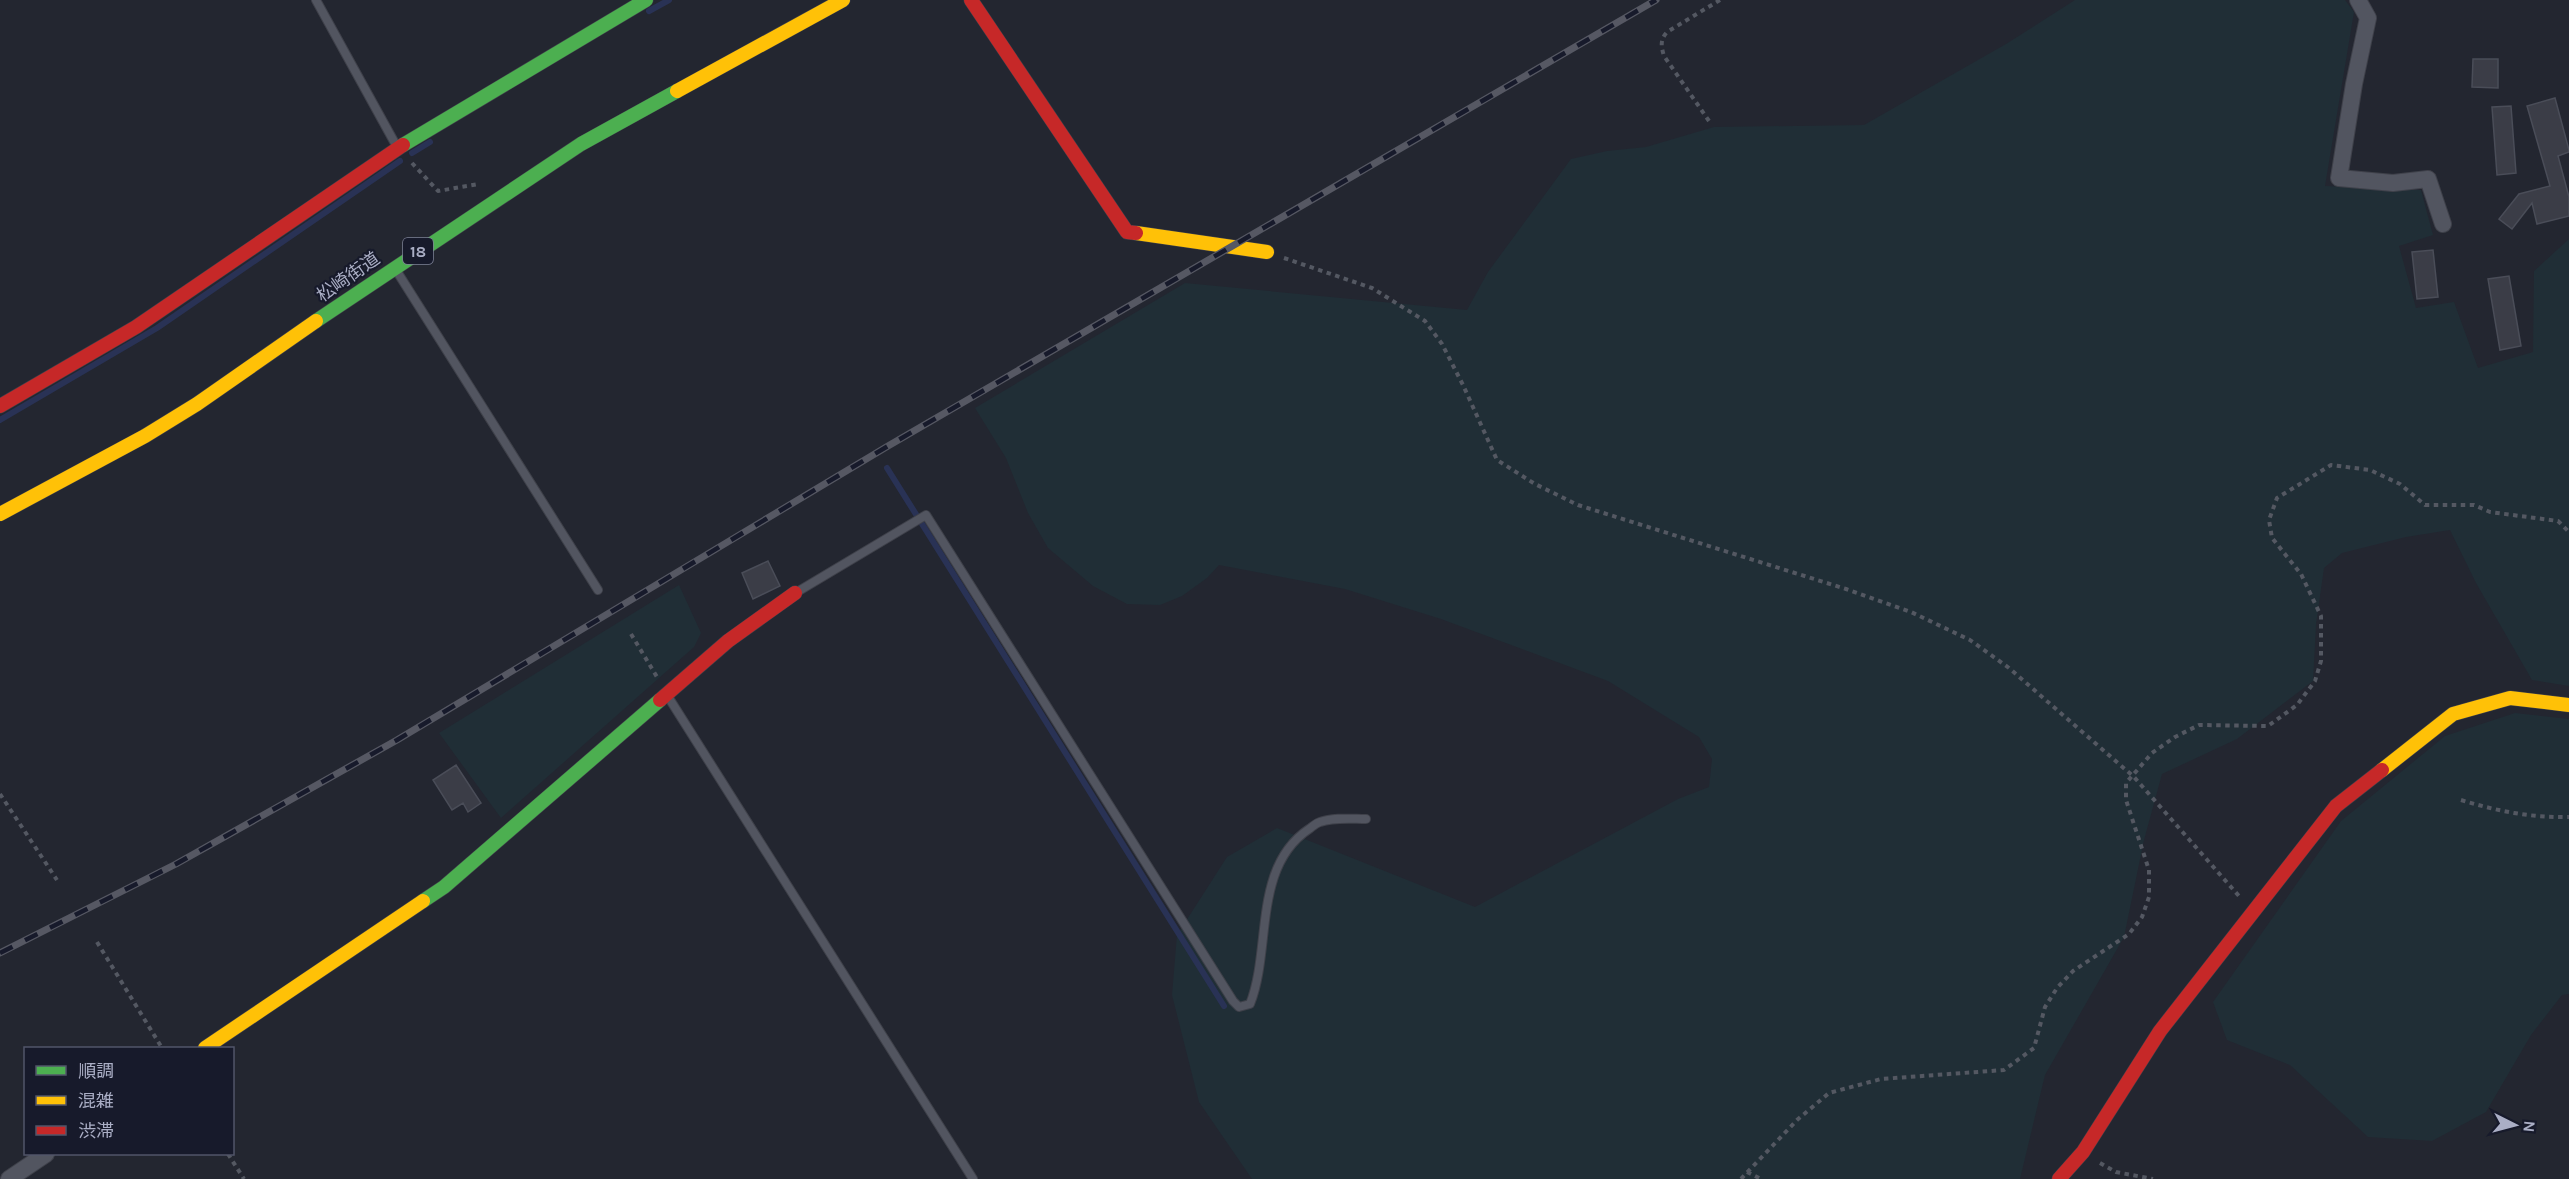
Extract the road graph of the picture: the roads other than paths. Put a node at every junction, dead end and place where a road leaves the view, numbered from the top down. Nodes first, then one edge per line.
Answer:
1 (316, 0) edge
2 (646, 0) edge
3 (971, 0) edge
4 (2358, 0) edge
5 (832, 3) edge
6 (398, 147) junction
7 (2443, 224) dead end
8 (1267, 252) road end
9 (395, 267) junction
10 (0, 406) edge
11 (0, 514) edge
12 (598, 590) dead end
13 (795, 593) joint
14 (666, 693) junction
15 (2569, 705) edge
16 (1366, 819) dead end
17 (206, 1047) edge
18 (45, 1155) edge
19 (9, 1179) edge
20 (973, 1179) edge
21 (2059, 1179) edge

1 - 6 lane
2 - 6 street
3 - 8 street
4 - 7 street
5 - 9 street, 松崎街道 / 18
6 - 10 street
9 - 11 street, 松崎街道 / 18
9 - 12 lane
13 - 14 street
13 - 16 lane
14 - 17 street
14 - 20 lane
15 - 21 street
18 - 19 street

